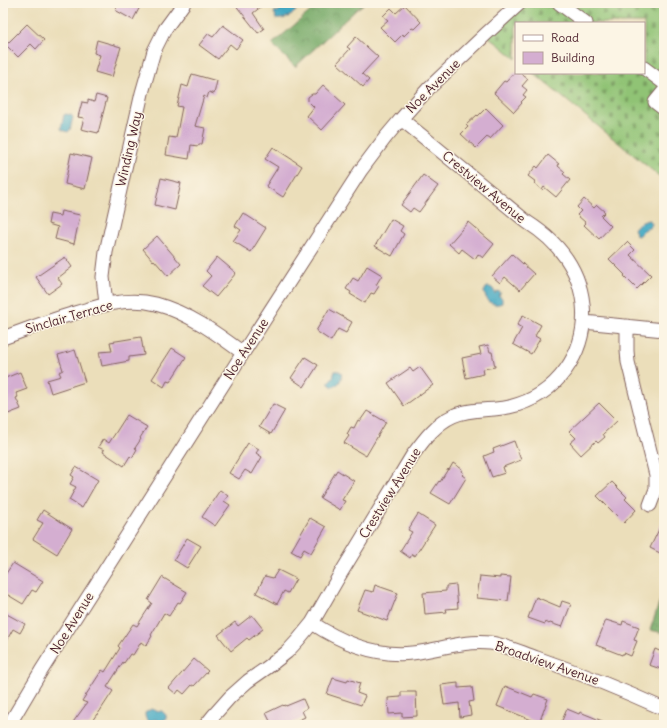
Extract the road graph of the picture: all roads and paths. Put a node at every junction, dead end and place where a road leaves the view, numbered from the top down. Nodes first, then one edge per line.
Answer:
1 (184, 3) edge
2 (520, 3) edge
3 (559, 3) edge
4 (585, 22) edge
5 (645, 69) edge
6 (664, 83) edge
7 (664, 91) edge
8 (664, 110) edge
9 (400, 119) junction
10 (106, 304) junction
11 (584, 322) junction
12 (627, 326) junction
13 (664, 330) edge
14 (3, 338) edge
15 (244, 352) junction
16 (650, 505) dead end
17 (312, 623) junction
18 (664, 708) edge
19 (10, 725) edge
20 (206, 725) edge

1 - 10 street, Winding Way
2 - 9 street, Noe Avenue
3 - 4 street
5 - 6 street
7 - 8 street
9 - 11 street, Crestview Avenue
9 - 15 street, Noe Avenue
10 - 14 street, Sinclair Terrace
10 - 15 street, Sinclair Terrace
11 - 12 street
11 - 17 street, Crestview Avenue
12 - 13 street
12 - 16 street
15 - 19 street, Noe Avenue
17 - 18 street, Broadview Avenue
17 - 20 street, Crestview Avenue

